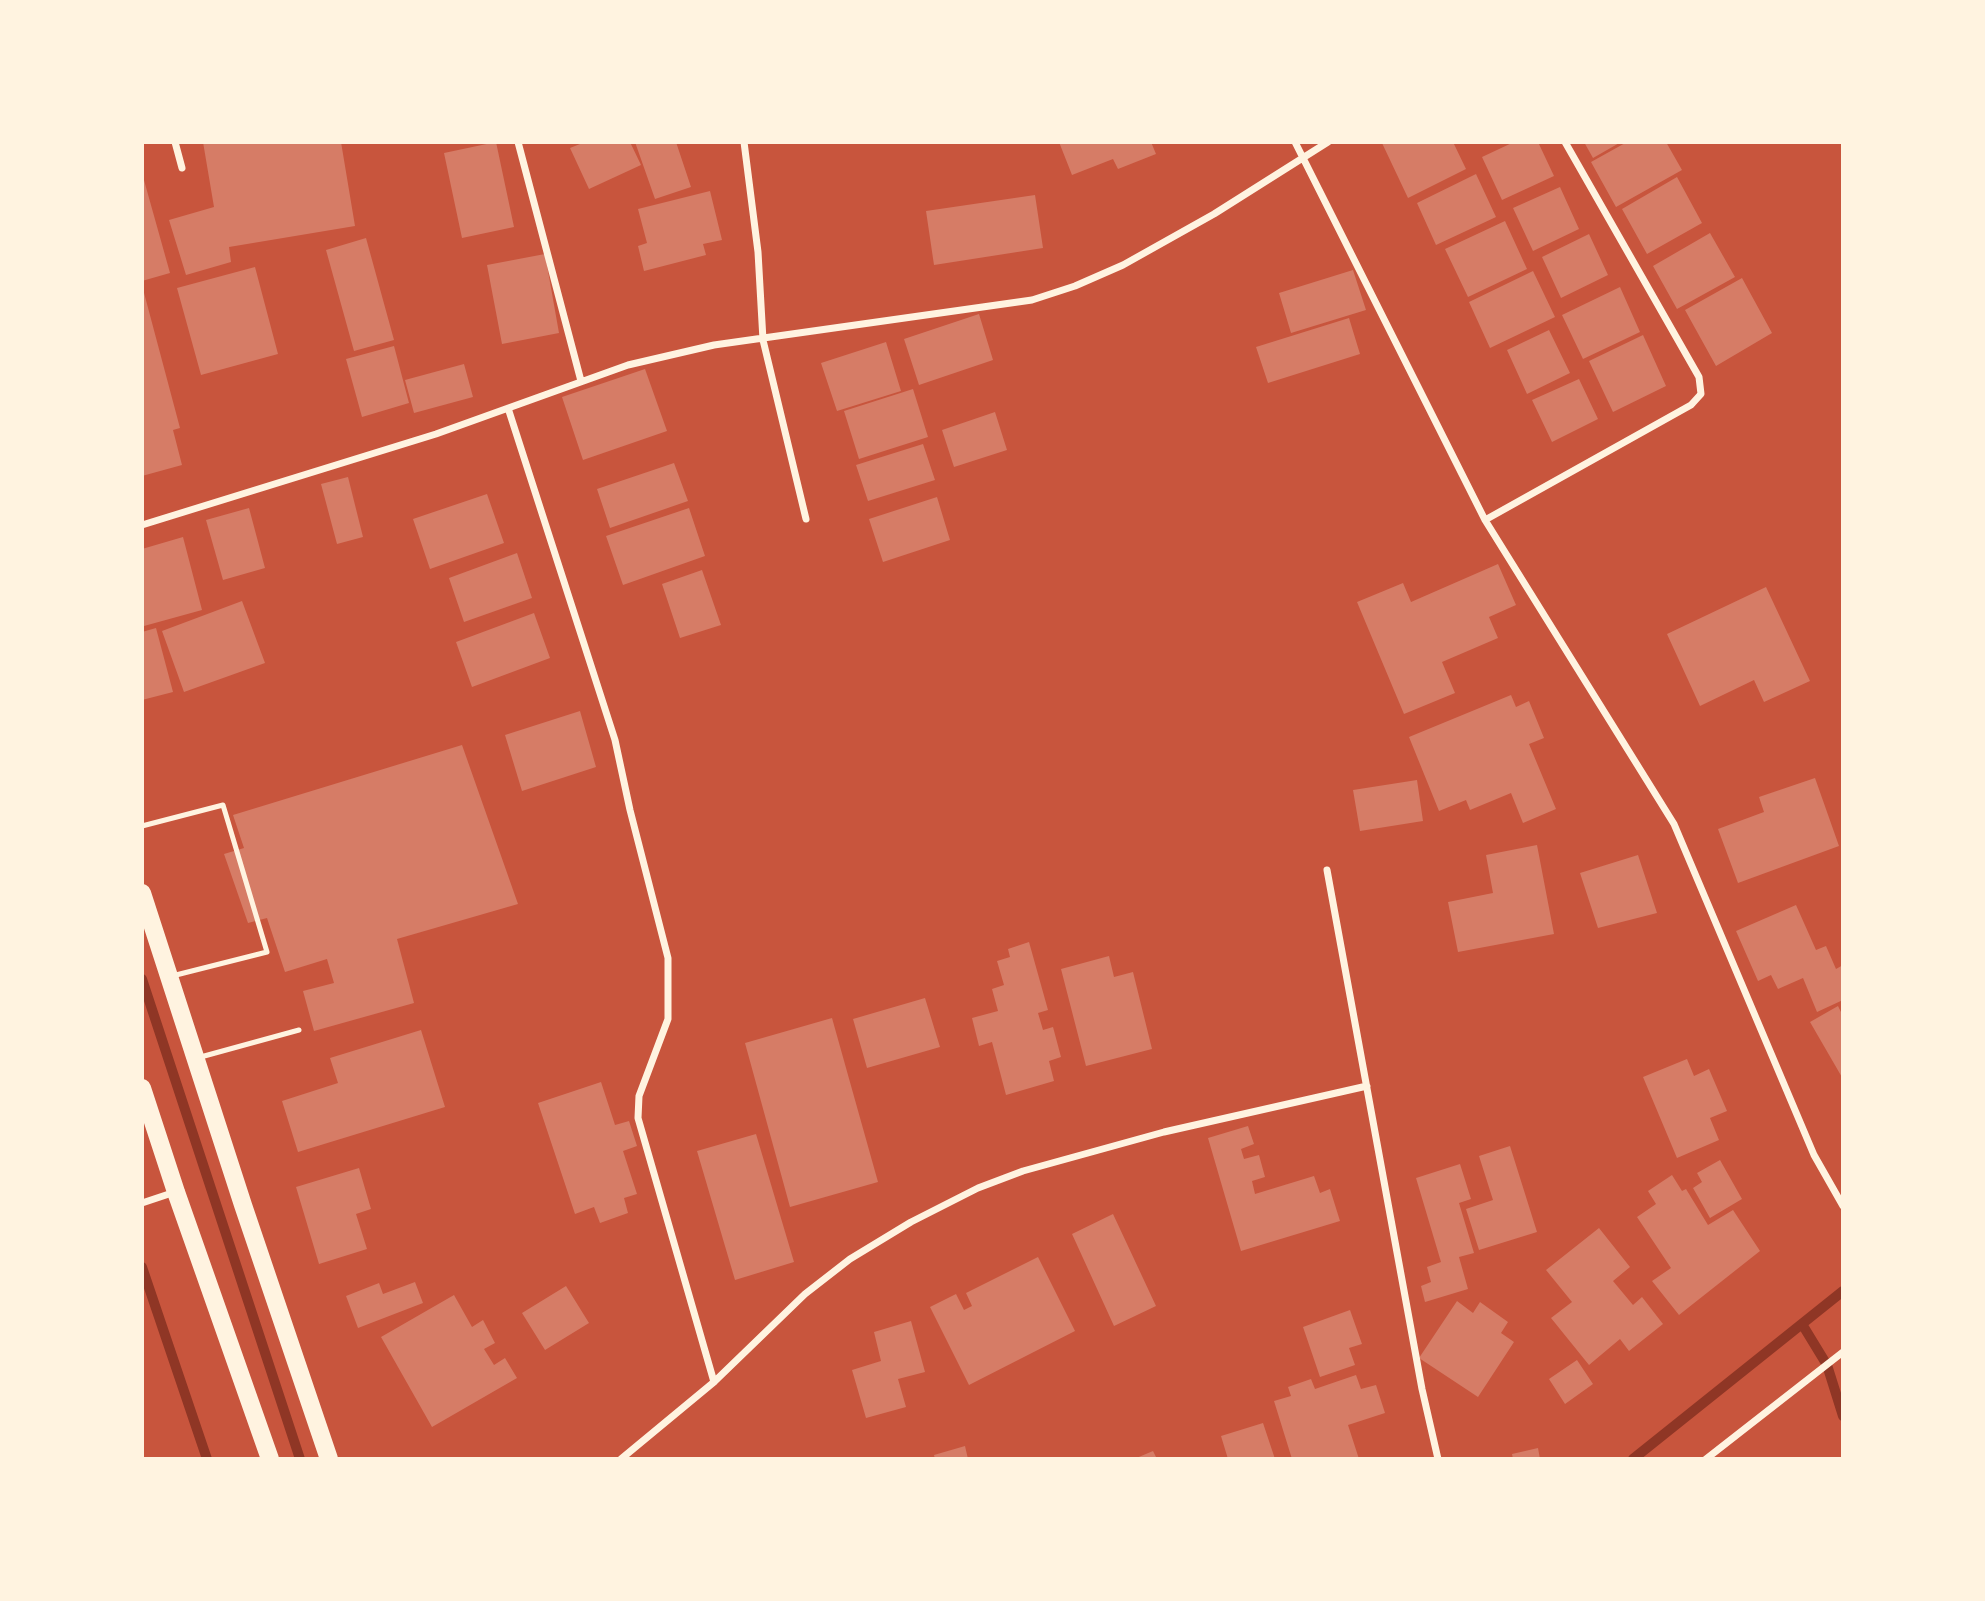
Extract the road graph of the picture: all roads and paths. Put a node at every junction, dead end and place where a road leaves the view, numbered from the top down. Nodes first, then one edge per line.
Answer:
1 (175, 142) edge
2 (518, 142) edge
3 (744, 142) edge
4 (1295, 142) edge
5 (1328, 142) edge
6 (1565, 142) edge
7 (1303, 158) junction
8 (182, 168) dead end
9 (762, 340) junction
10 (581, 380) junction
11 (508, 408) junction
12 (806, 519) dead end
13 (1485, 520) junction
14 (142, 525) edge
15 (142, 826) edge
16 (1327, 870) dead end
17 (142, 893) edge
18 (169, 977) junction
19 (299, 1030) dead end
20 (195, 1059) junction
21 (1367, 1086) junction
22 (142, 1088) edge
23 (176, 1192) junction
24 (142, 1203) edge
25 (1843, 1206) edge
26 (1843, 1352) edge
27 (714, 1382) junction
28 (271, 1459) edge
29 (329, 1459) edge
30 (621, 1459) edge
31 (1438, 1459) edge
32 (1706, 1459) edge

1 - 8 street
2 - 10 street
3 - 9 street
4 - 7 street
5 - 7 street
6 - 13 street
7 - 9 street
7 - 13 street
9 - 10 street
9 - 12 street
10 - 11 street
11 - 14 street
11 - 27 street
13 - 25 street
15 - 18 lane
16 - 21 street
17 - 18 main road
18 - 20 main road
19 - 20 lane
20 - 29 main road
21 - 27 street
21 - 31 street
22 - 23 main road
23 - 24 street
23 - 28 main road
26 - 32 street
27 - 30 street

